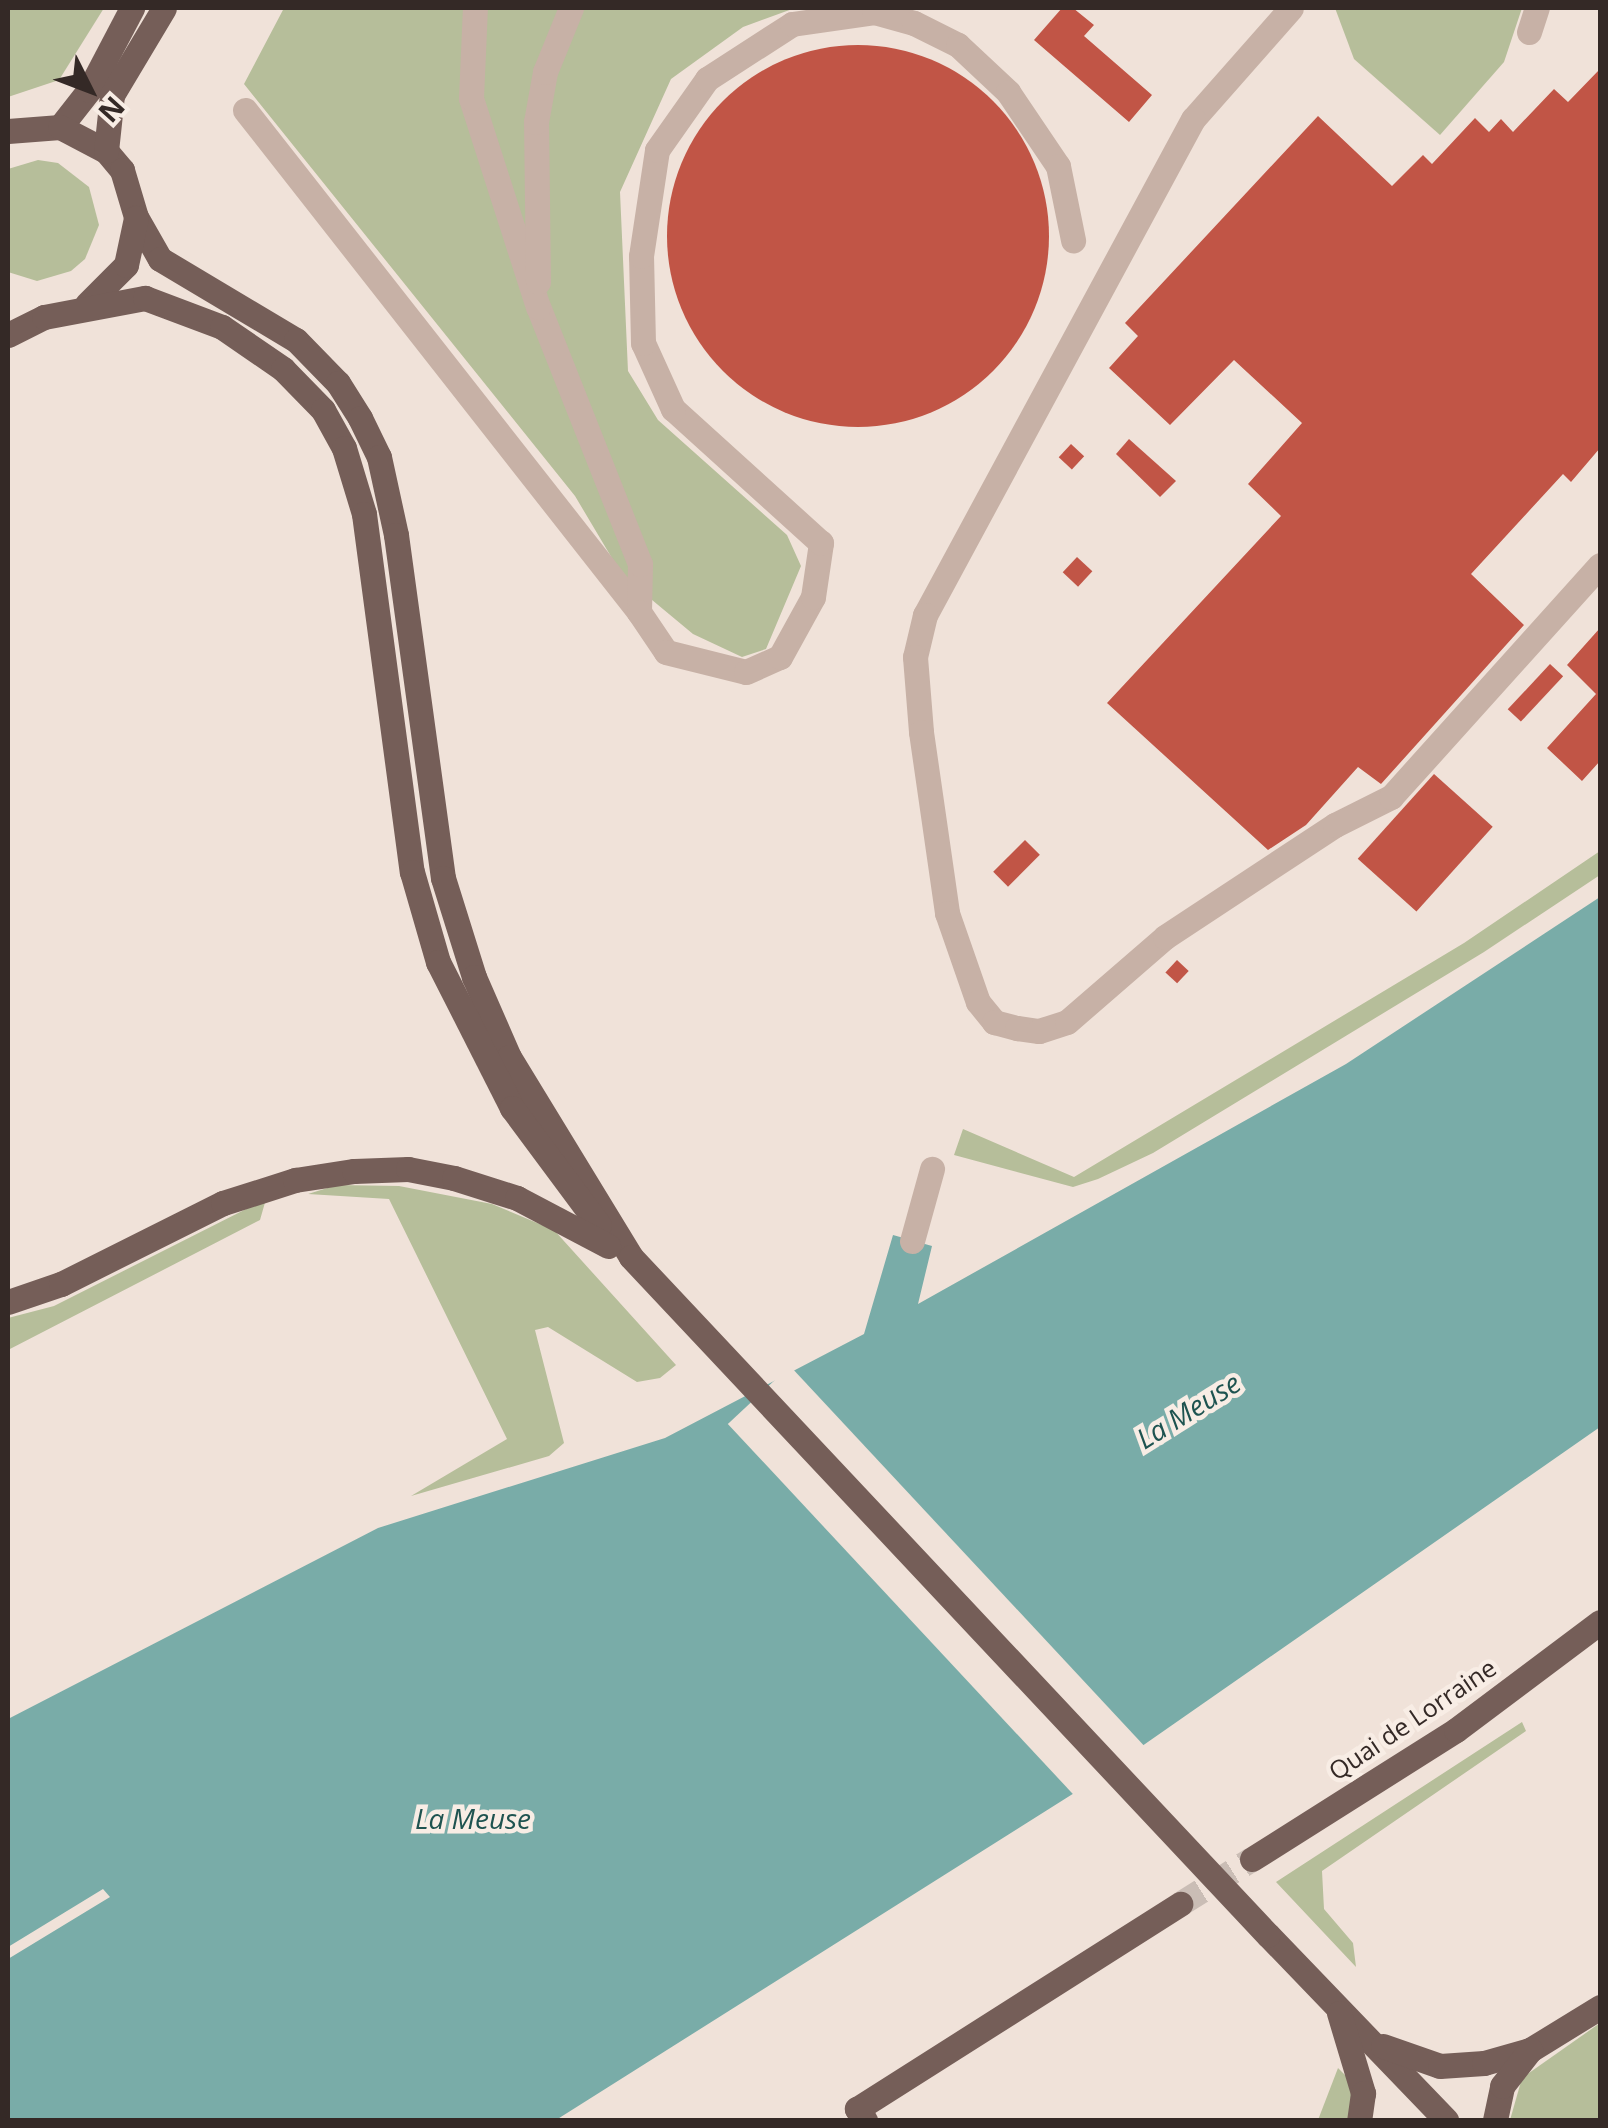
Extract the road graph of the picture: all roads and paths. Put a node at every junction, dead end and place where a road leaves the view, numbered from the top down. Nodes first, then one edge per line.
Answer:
1 (132, 8) edge
2 (164, 8) edge
3 (475, 8) edge
4 (571, 8) edge
5 (1292, 8) edge
6 (876, 10) edge
7 (245, 110) dead end
8 (16, 125) edge
9 (60, 127) junction
10 (106, 151) junction
11 (136, 216) junction
12 (1073, 240) dead end
13 (538, 307) junction
14 (8, 308) edge
15 (56, 315) junction
16 (8, 336) edge
17 (1600, 565) edge
18 (639, 612) junction
19 (932, 1169) dead end
20 (912, 1240) dead end
21 (631, 1257) junction
22 (8, 1302) edge
23 (1600, 1622) edge
24 (1252, 1859) tunnel mouth
25 (1180, 1904) tunnel mouth
26 (1600, 2007) edge
27 (1338, 2008) junction
28 (1366, 2037) junction
29 (1530, 2050) junction
30 (853, 2117) edge
31 (1360, 2120) edge
32 (1446, 2120) edge
33 (1495, 2120) edge

1 - 9 main road
2 - 10 main road
3 - 13 lane
4 - 13 lane
5 - 17 lane
6 - 12 lane
6 - 18 lane
7 - 18 lane
8 - 9 main road
9 - 10 main road
10 - 11 main road
11 - 15 main road
11 - 21 main road
13 - 18 lane
14 - 15 main road
15 - 16 main road
15 - 21 main road
19 - 20 lane
21 - 22 main road
21 - 27 main road, bridge
23 - 24 main road, Quai de Lorraine
25 - 30 main road
26 - 29 main road
27 - 28 main road
27 - 31 main road
28 - 29 main road
28 - 32 main road
29 - 33 main road

